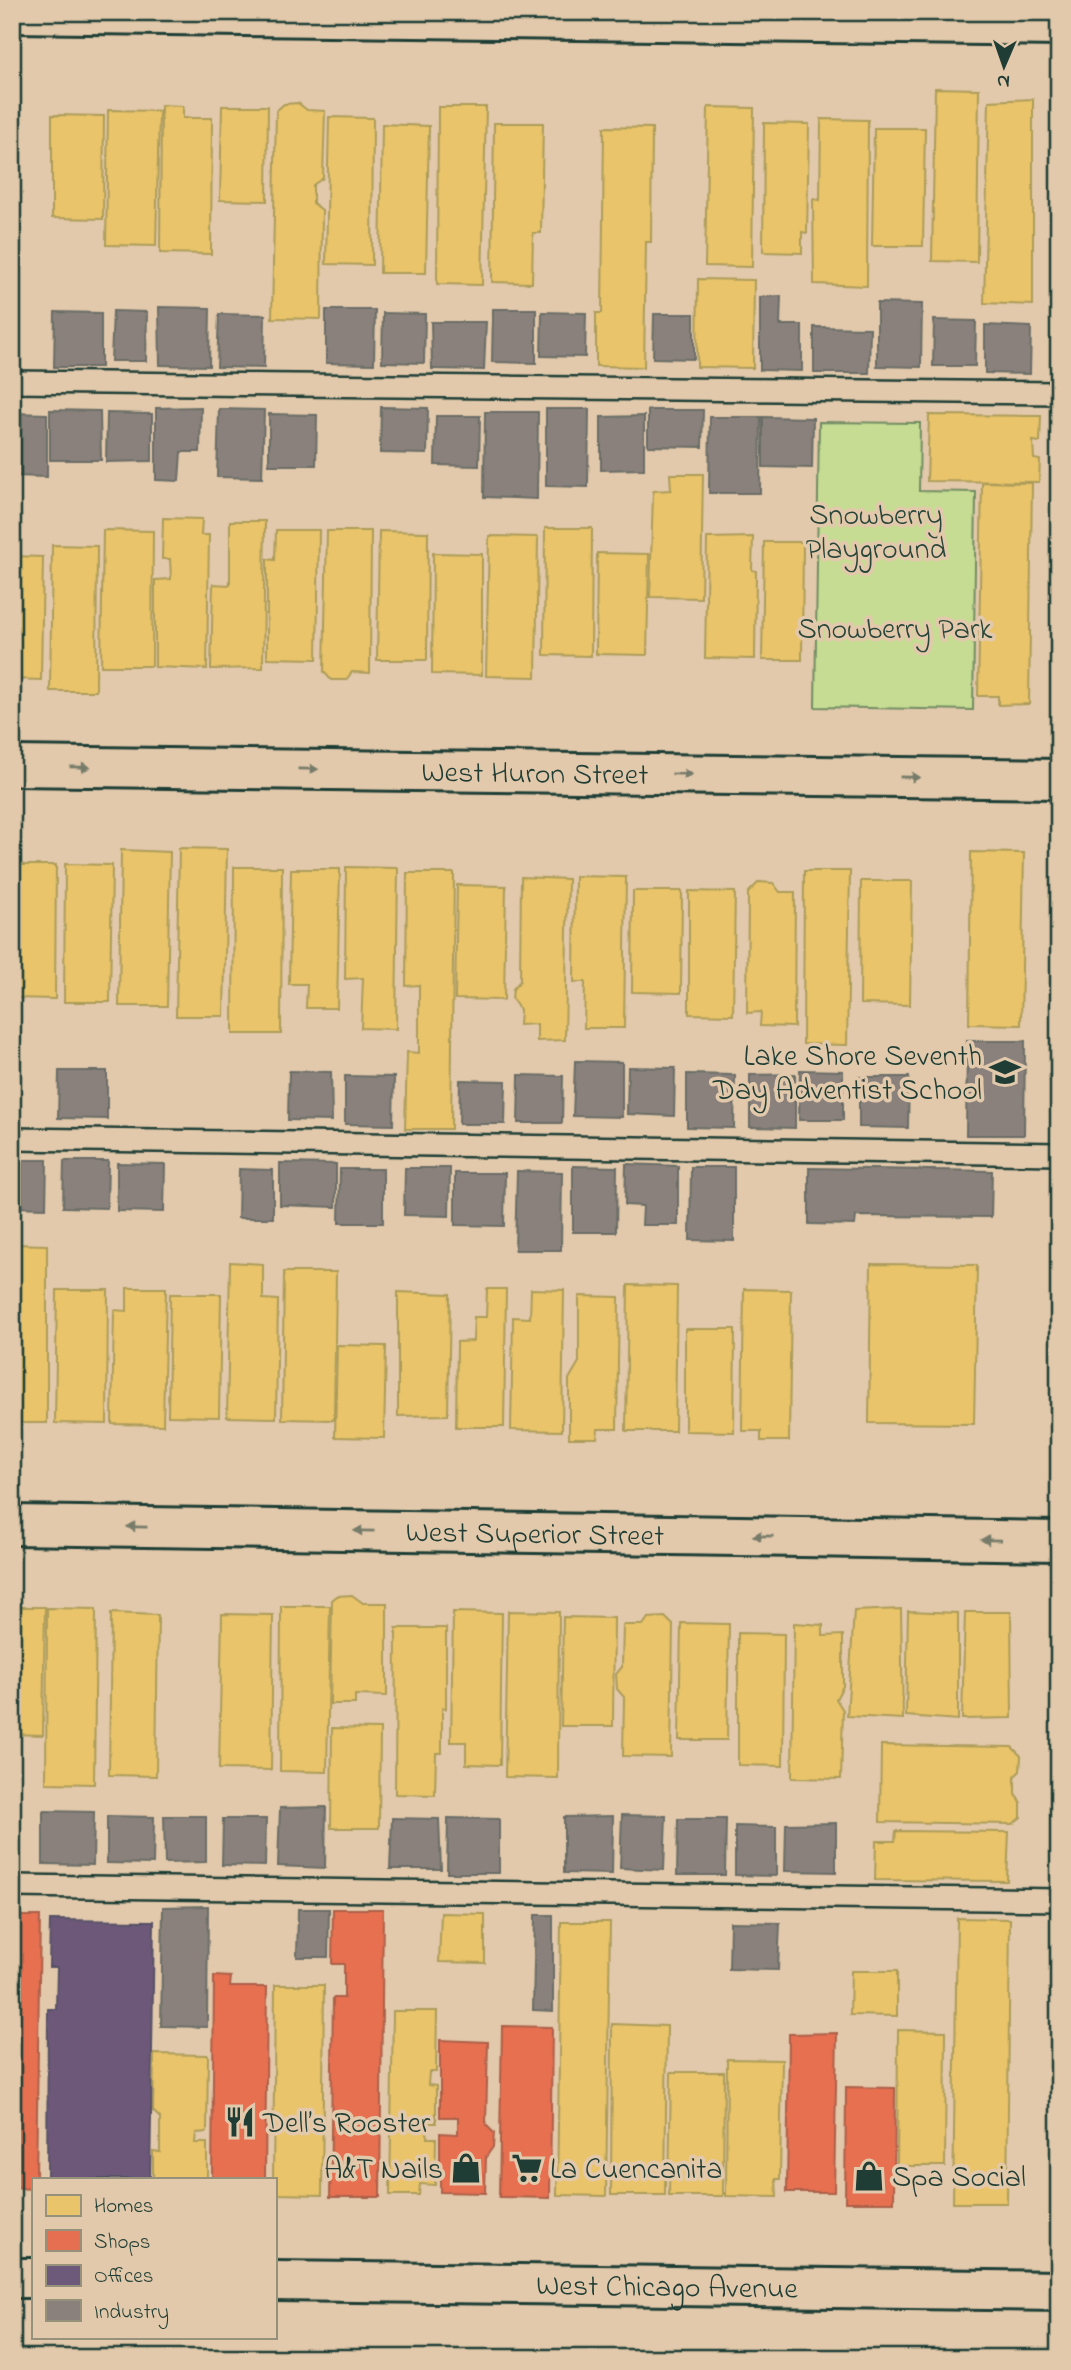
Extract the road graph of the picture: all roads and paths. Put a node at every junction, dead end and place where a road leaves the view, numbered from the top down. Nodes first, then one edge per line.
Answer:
1 (12, 13) edge
2 (781, 18) edge
3 (1059, 26) edge
4 (12, 382) edge
5 (1059, 393) edge
6 (12, 766) edge
7 (1059, 779) edge
8 (12, 1139) edge
9 (1059, 1154) edge
10 (12, 1525) edge
11 (1059, 1541) edge
12 (12, 1886) edge
13 (1059, 1900) edge
14 (12, 2278) edge
15 (32, 2278) edge
16 (276, 2281) edge
17 (1059, 2291) edge

1 - 2 street
2 - 3 street
4 - 5 lane
6 -> 7 street, West Huron Street
8 - 9 lane
11 -> 10 street, West Superior Street
12 - 13 lane
14 - 15 street
16 - 17 street, West Chicago Avenue

